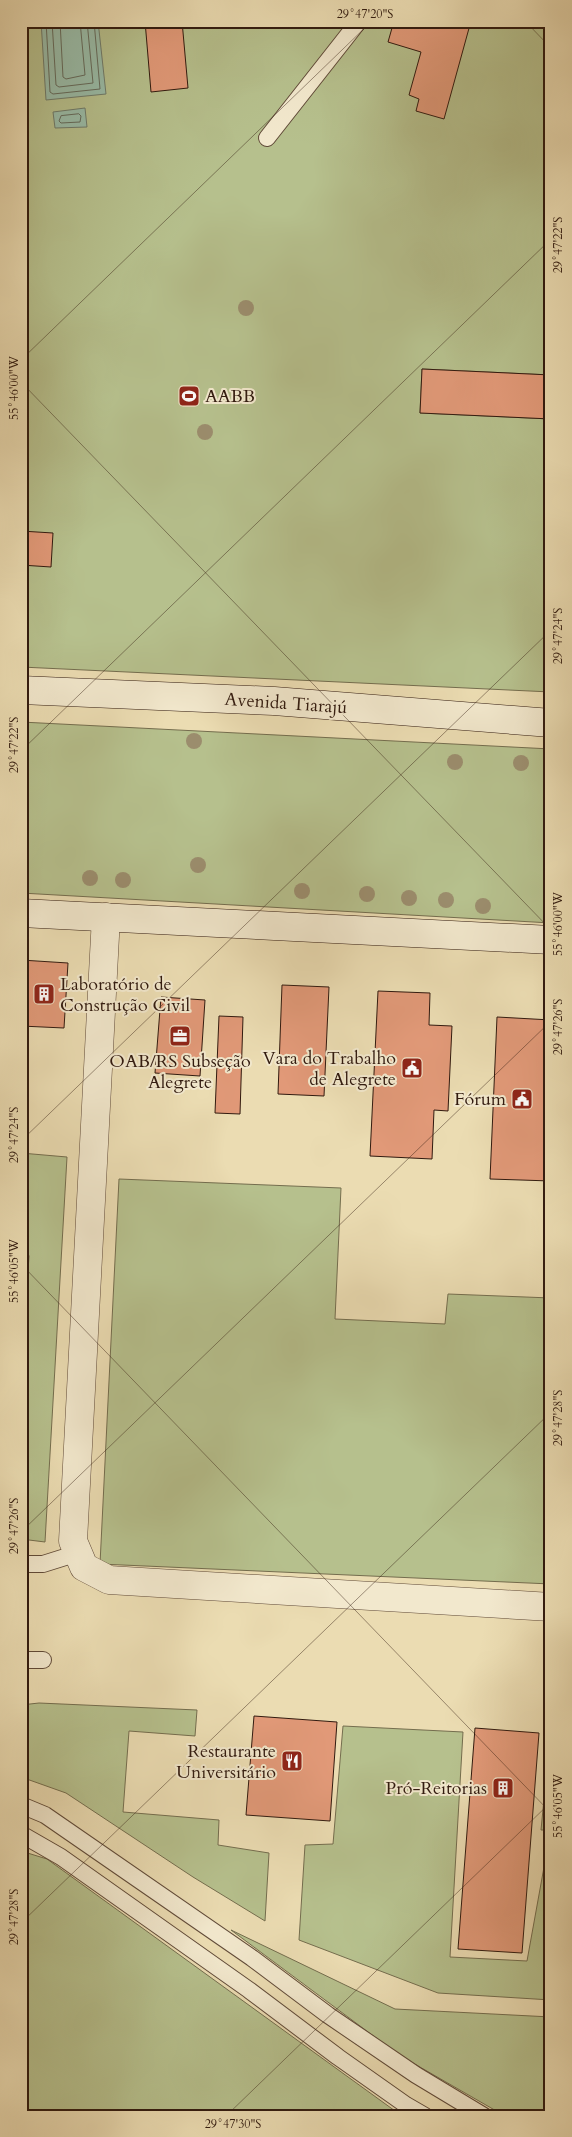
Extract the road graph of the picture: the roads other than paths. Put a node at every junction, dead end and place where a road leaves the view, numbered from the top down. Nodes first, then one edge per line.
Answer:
1 (359, 21) edge
2 (267, 138) dead end
3 (21, 690) edge
4 (551, 723) edge
5 (21, 913) edge
6 (106, 917) junction
7 (551, 940) edge
8 (78, 1554) junction
9 (21, 1564) edge
10 (551, 1607) edge
11 (21, 1660) edge
12 (43, 1660) dead end
13 (21, 1805) edge
14 (21, 1834) edge
15 (424, 2116) edge
16 (484, 2116) edge

1 - 2 lane
3 - 4 street, Avenida Tiarajú
5 - 6 street
6 - 7 street
6 - 8 street
8 - 9 lane
8 - 10 street
11 - 12 lane
13 - 16 lane
14 - 15 lane

